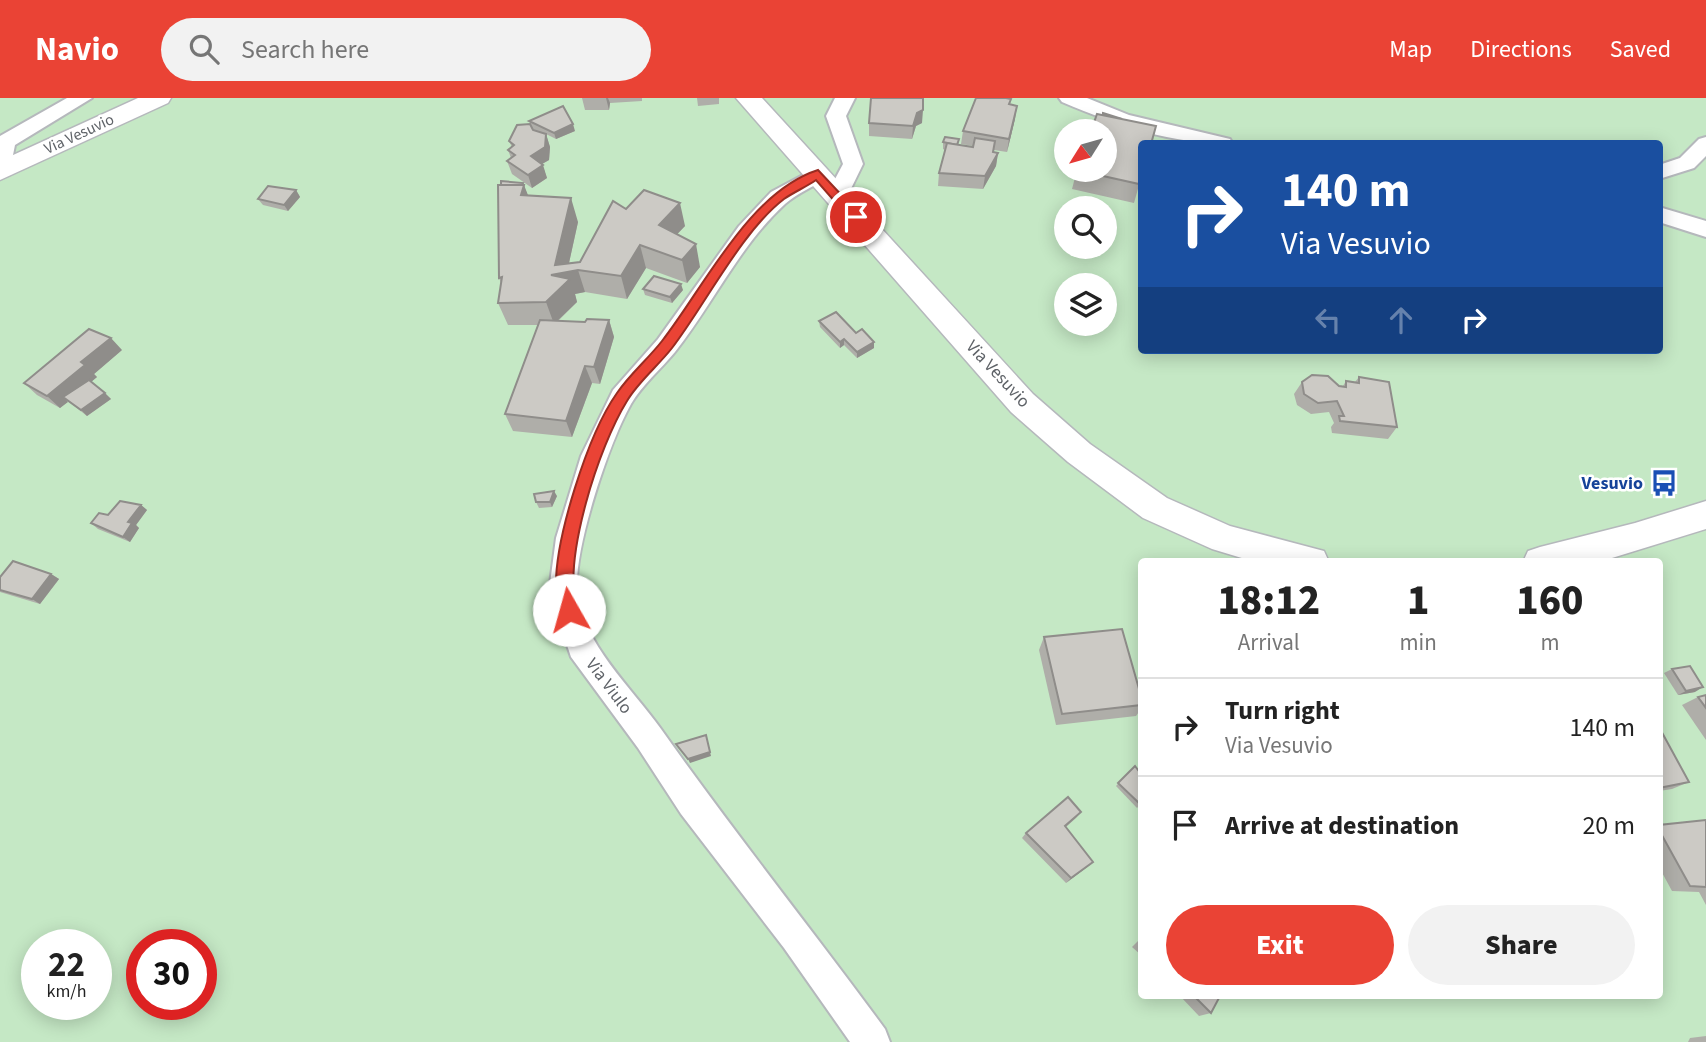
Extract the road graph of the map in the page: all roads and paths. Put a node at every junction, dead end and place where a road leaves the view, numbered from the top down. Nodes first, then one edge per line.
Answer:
1 (82, 98) edge
2 (159, 98) edge
3 (748, 98) edge
4 (845, 98) edge
5 (1069, 98) edge
6 (1206, 140) edge
7 (1706, 144) edge
8 (1, 170) edge
9 (1663, 172) edge
10 (827, 185) junction
11 (1663, 215) edge
12 (1706, 229) edge
13 (1706, 515) edge
14 (1297, 558) edge
15 (1556, 558) edge
16 (872, 1042) edge

1 - 8 street
2 - 8 street, Via Vesuvio
3 - 10 street, Via Vesuvio
4 - 10 street
5 - 6 street
7 - 9 street
10 - 14 street, Via Vesuvio
10 - 16 street, Via Viulo
11 - 12 street
13 - 15 street

